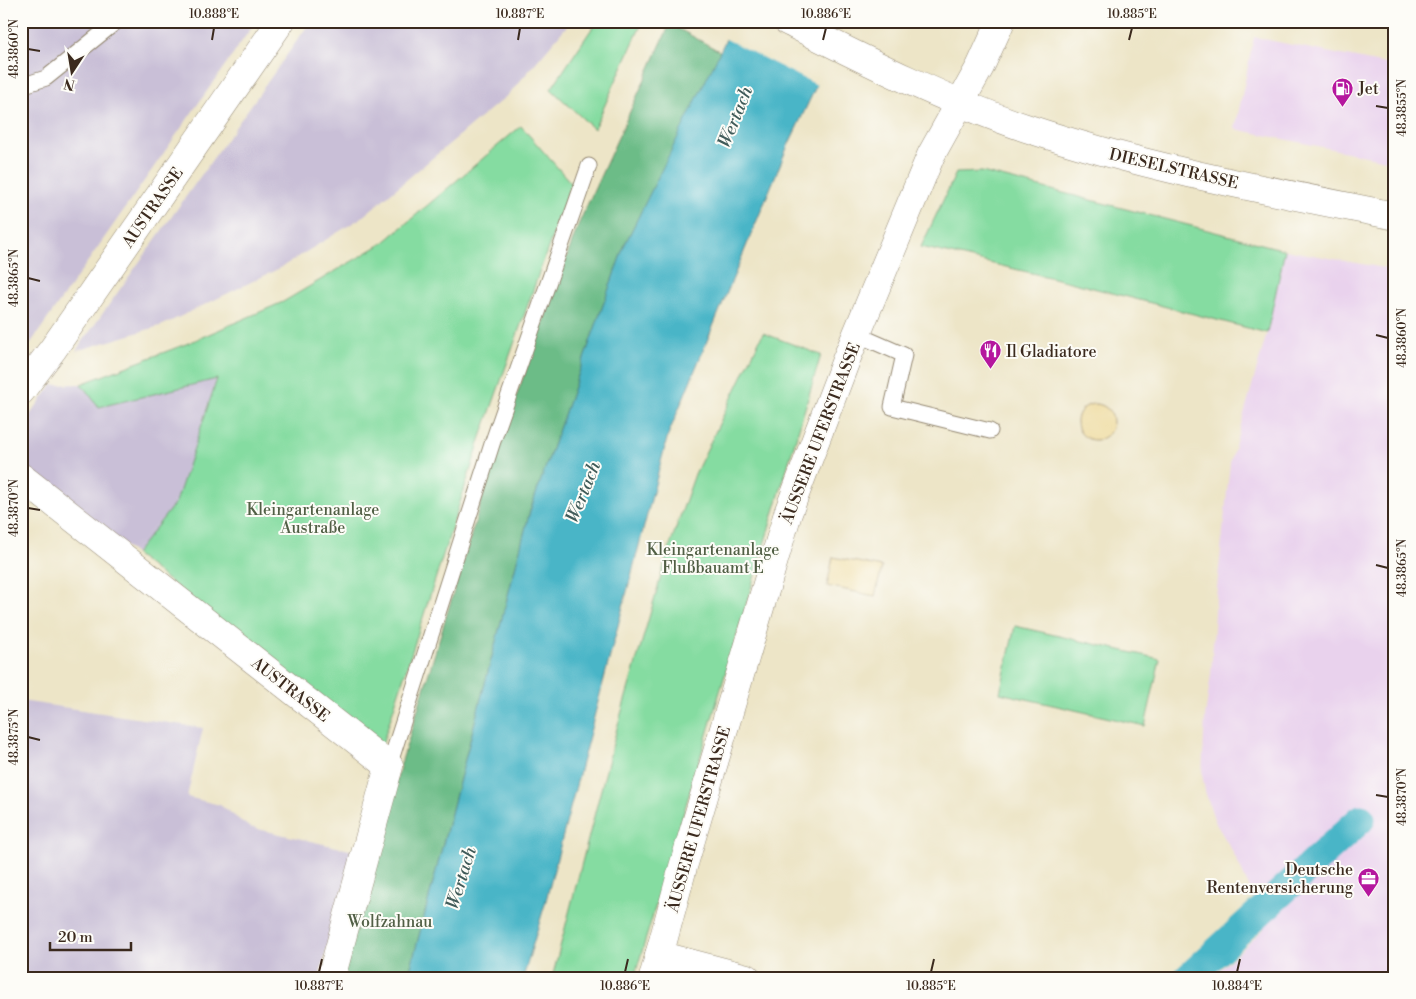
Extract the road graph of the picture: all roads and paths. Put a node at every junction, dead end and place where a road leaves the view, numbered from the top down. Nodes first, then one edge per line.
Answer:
1 (117, 21) edge
2 (280, 21) edge
3 (788, 21) edge
4 (1001, 21) edge
5 (21, 86) edge
6 (959, 102) junction
7 (589, 166) dead end
8 (1395, 216) edge
9 (856, 334) junction
10 (26, 379) edge
11 (990, 431) dead end
12 (21, 477) edge
13 (389, 766) junction
14 (656, 966) edge
15 (330, 978) edge
16 (720, 978) edge
17 (747, 978) edge

1 - 5 lane
2 - 10 street, AUSTRASSE
3 - 6 street, DIESELSTRASSE
4 - 6 street, ÄUSSERE UFERSTRASSE
6 - 8 street, DIESELSTRASSE
6 - 9 street, ÄUSSERE UFERSTRASSE
7 - 13 lane
9 - 11 lane
9 - 14 street, ÄUSSERE UFERSTRASSE
12 - 13 street, AUSTRASSE
13 - 15 street
14 - 16 lane
14 - 17 street

